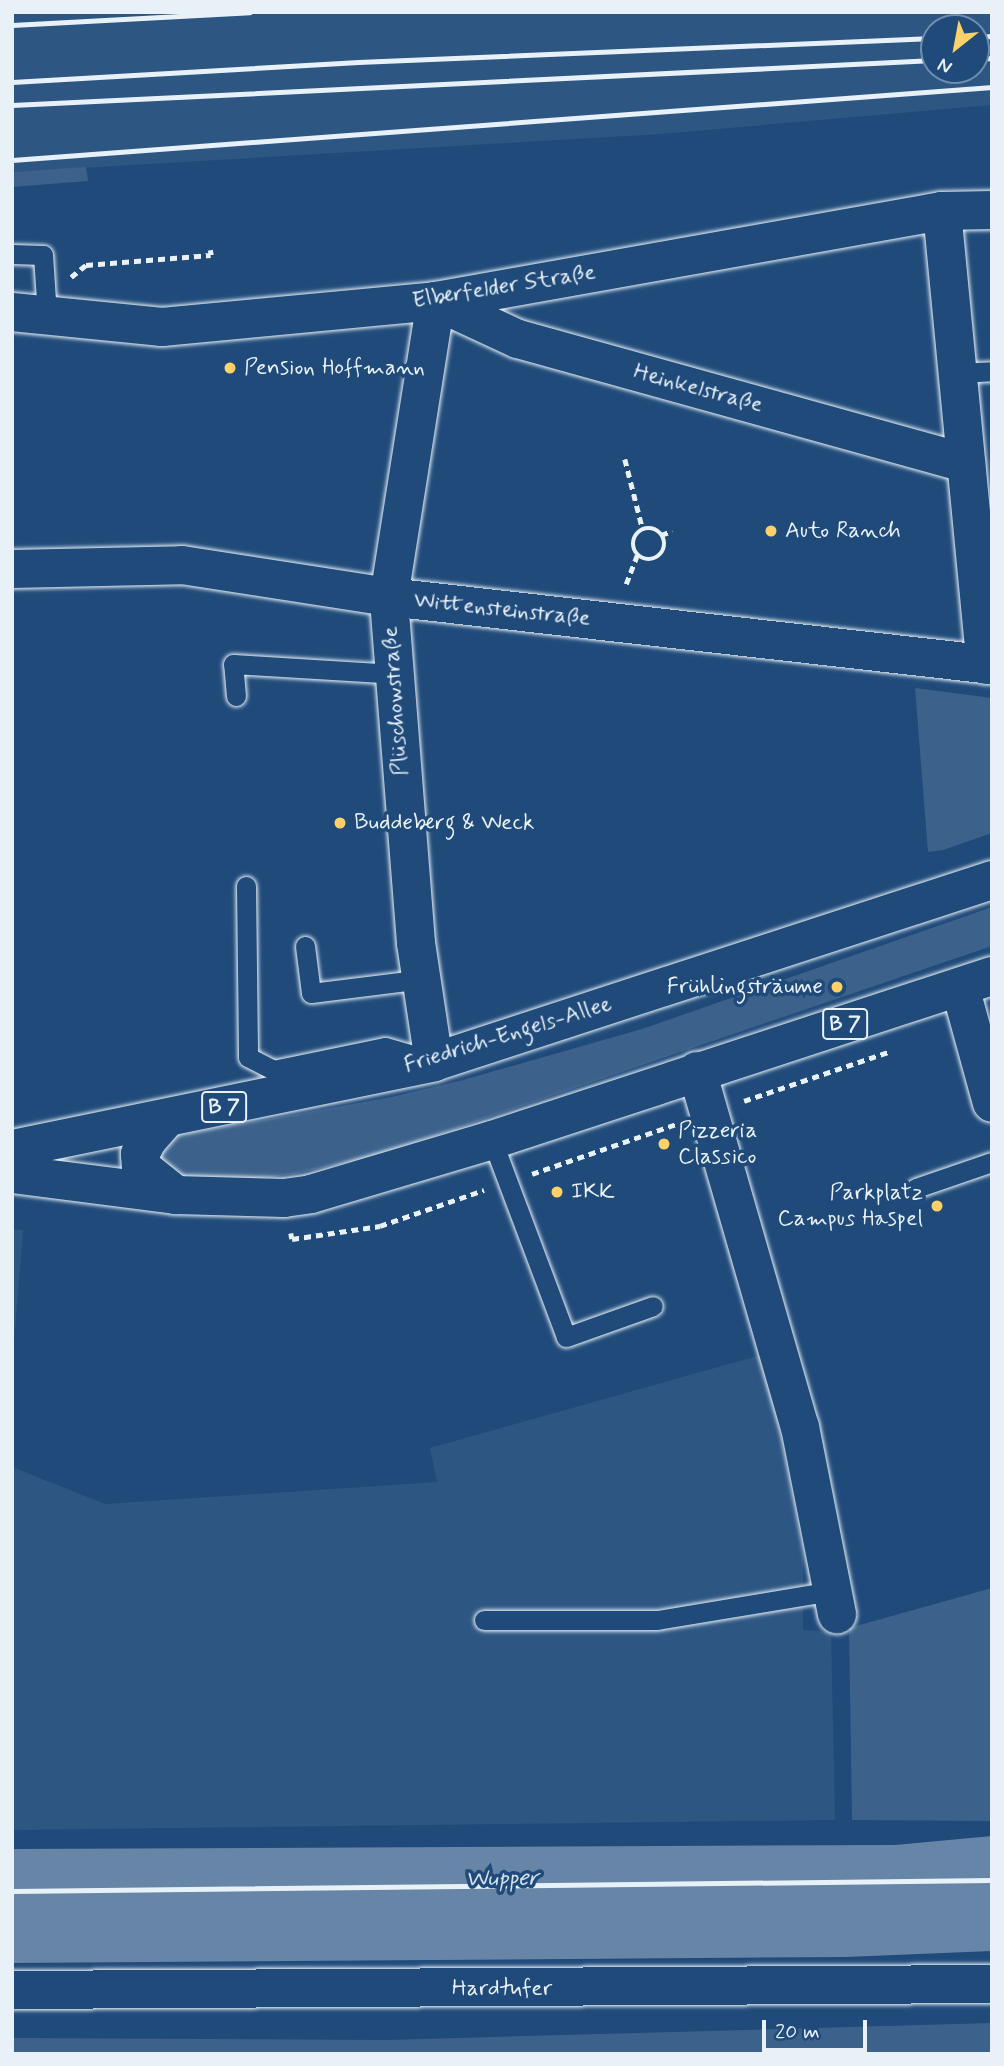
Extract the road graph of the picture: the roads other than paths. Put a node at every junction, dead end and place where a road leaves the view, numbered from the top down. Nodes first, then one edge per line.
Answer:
1 (992, 210) edge
2 (942, 211) junction
3 (12, 254) edge
4 (436, 301) junction
5 (35, 308) edge
6 (974, 372) edge
7 (966, 463) junction
8 (12, 569) edge
9 (389, 597) junction
10 (989, 665) edge
11 (395, 674) junction
12 (236, 696) dead end
13 (992, 880) edge
14 (246, 886) dead end
15 (305, 946) dead end
16 (424, 979) junction
17 (976, 982) edge
18 (434, 1062) junction
19 (697, 1071) junction
20 (992, 1103) edge
21 (165, 1120) junction
22 (492, 1140) junction
23 (12, 1149) edge
24 (992, 1162) edge
25 (12, 1174) edge
26 (916, 1188) dead end
27 (176, 1195) junction
28 (653, 1306) dead end
29 (835, 1602) joint
30 (484, 1620) dead end
31 (992, 1984) edge
32 (12, 1990) edge

1 - 2 street, Elberfelder Straße
2 - 4 street, Elberfelder Straße
2 - 6 street
3 - 5 lane
4 - 5 street, Elberfelder Straße
4 - 7 street, Heinkelstraße
4 - 9 street, Plüschowstraße
6 - 7 street
7 - 10 street
8 - 9 street, Wittensteinstraße
9 - 10 street, Wittensteinstraße
9 - 11 street, Plüschowstraße
11 - 12 lane
11 - 16 street, Plüschowstraße
13 - 18 street, Friedrich-Engels-Allee / B 7
14 - 18 lane
15 - 16 lane
16 - 18 street, Plüschowstraße
17 - 19 street, B 7
17 - 20 street
18 - 21 street, Friedrich-Engels-Allee / B 7
19 - 22 street, B 7
19 - 29 street
21 - 23 street, Friedrich-Engels-Allee / B 7
21 - 27 street
22 - 27 street, B 7
22 - 28 lane
24 - 26 lane
25 - 27 street, B 7
29 - 30 lane
31 - 32 street, Hardtufer

